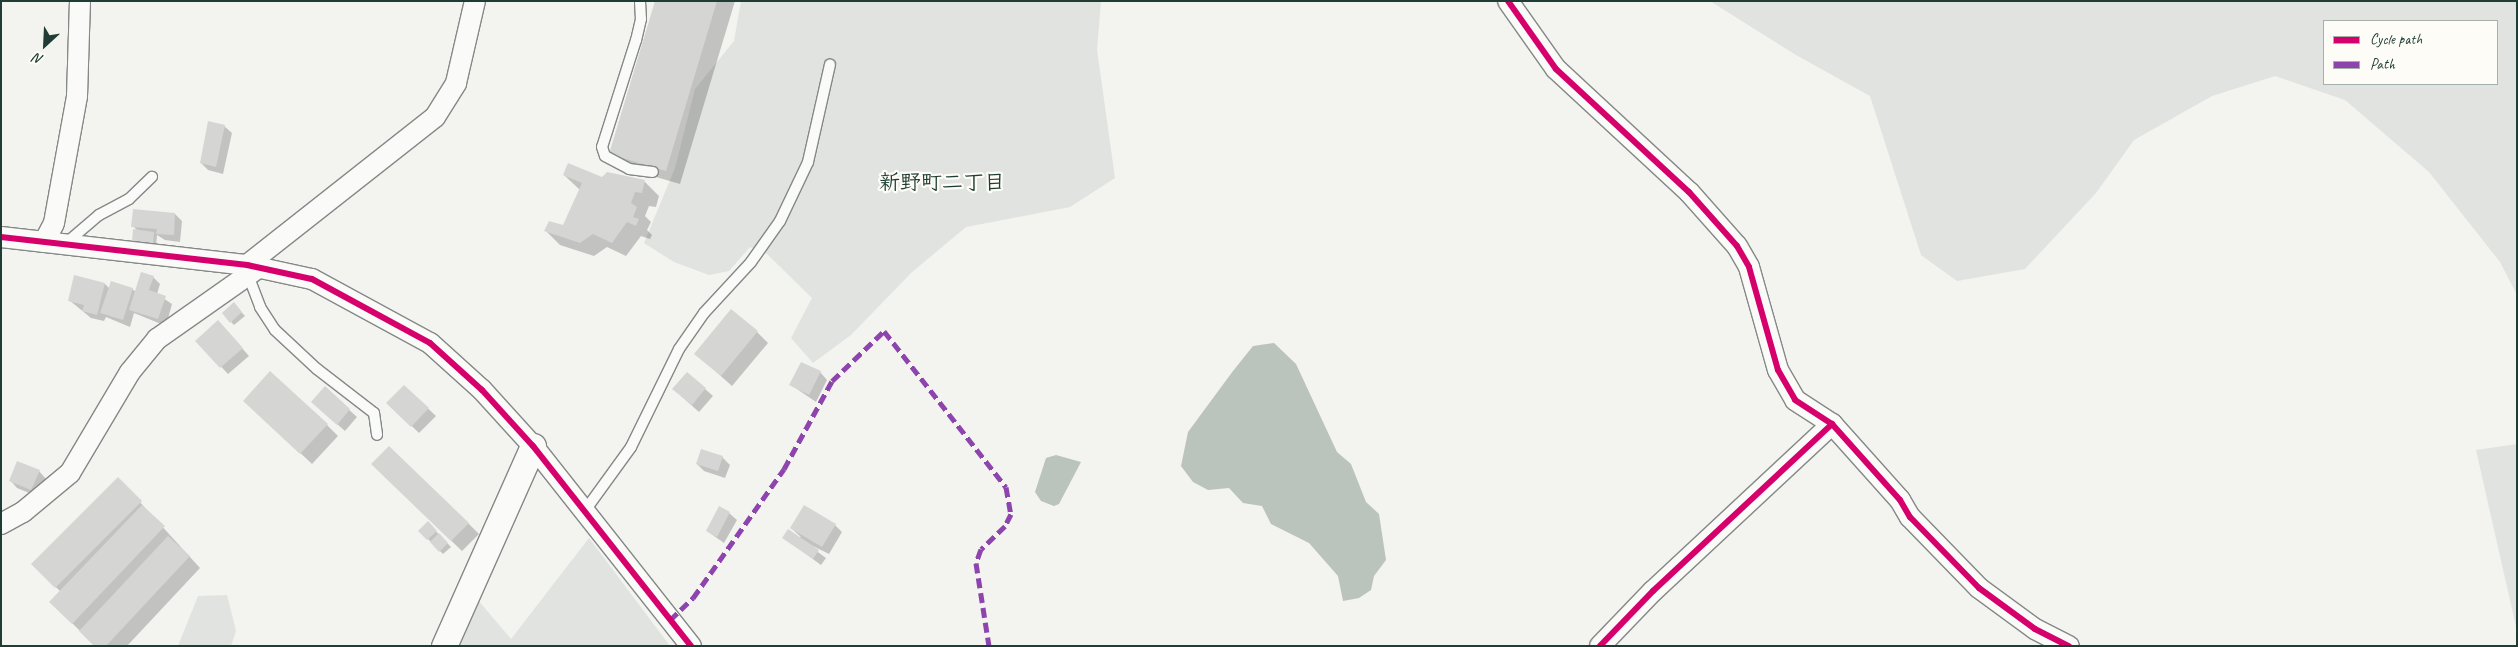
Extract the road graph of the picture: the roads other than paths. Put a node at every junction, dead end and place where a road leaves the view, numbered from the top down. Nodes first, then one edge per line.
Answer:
1 (80, 1) edge
2 (475, 1) edge
3 (640, 1) edge
4 (1508, 1) edge
5 (830, 64) dead end
6 (654, 172) dead end
7 (152, 177) dead end
8 (1, 237) edge
9 (44, 242) junction
10 (65, 244) junction
11 (251, 269) junction
12 (1832, 424) junction
13 (377, 435) dead end
14 (533, 446) junction
15 (584, 512) junction
16 (1, 524) edge
17 (444, 646) edge
18 (691, 646) edge
19 (1600, 646) edge
20 (2069, 646) edge

1 - 9 street
2 - 11 street
3 - 6 lane
4 - 12 street
5 - 15 lane
7 - 10 lane
8 - 9 street
9 - 10 street
10 - 11 street
11 - 13 lane
11 - 14 street
11 - 16 street
12 - 19 street
12 - 20 street
14 - 15 street
14 - 17 street
15 - 18 street

